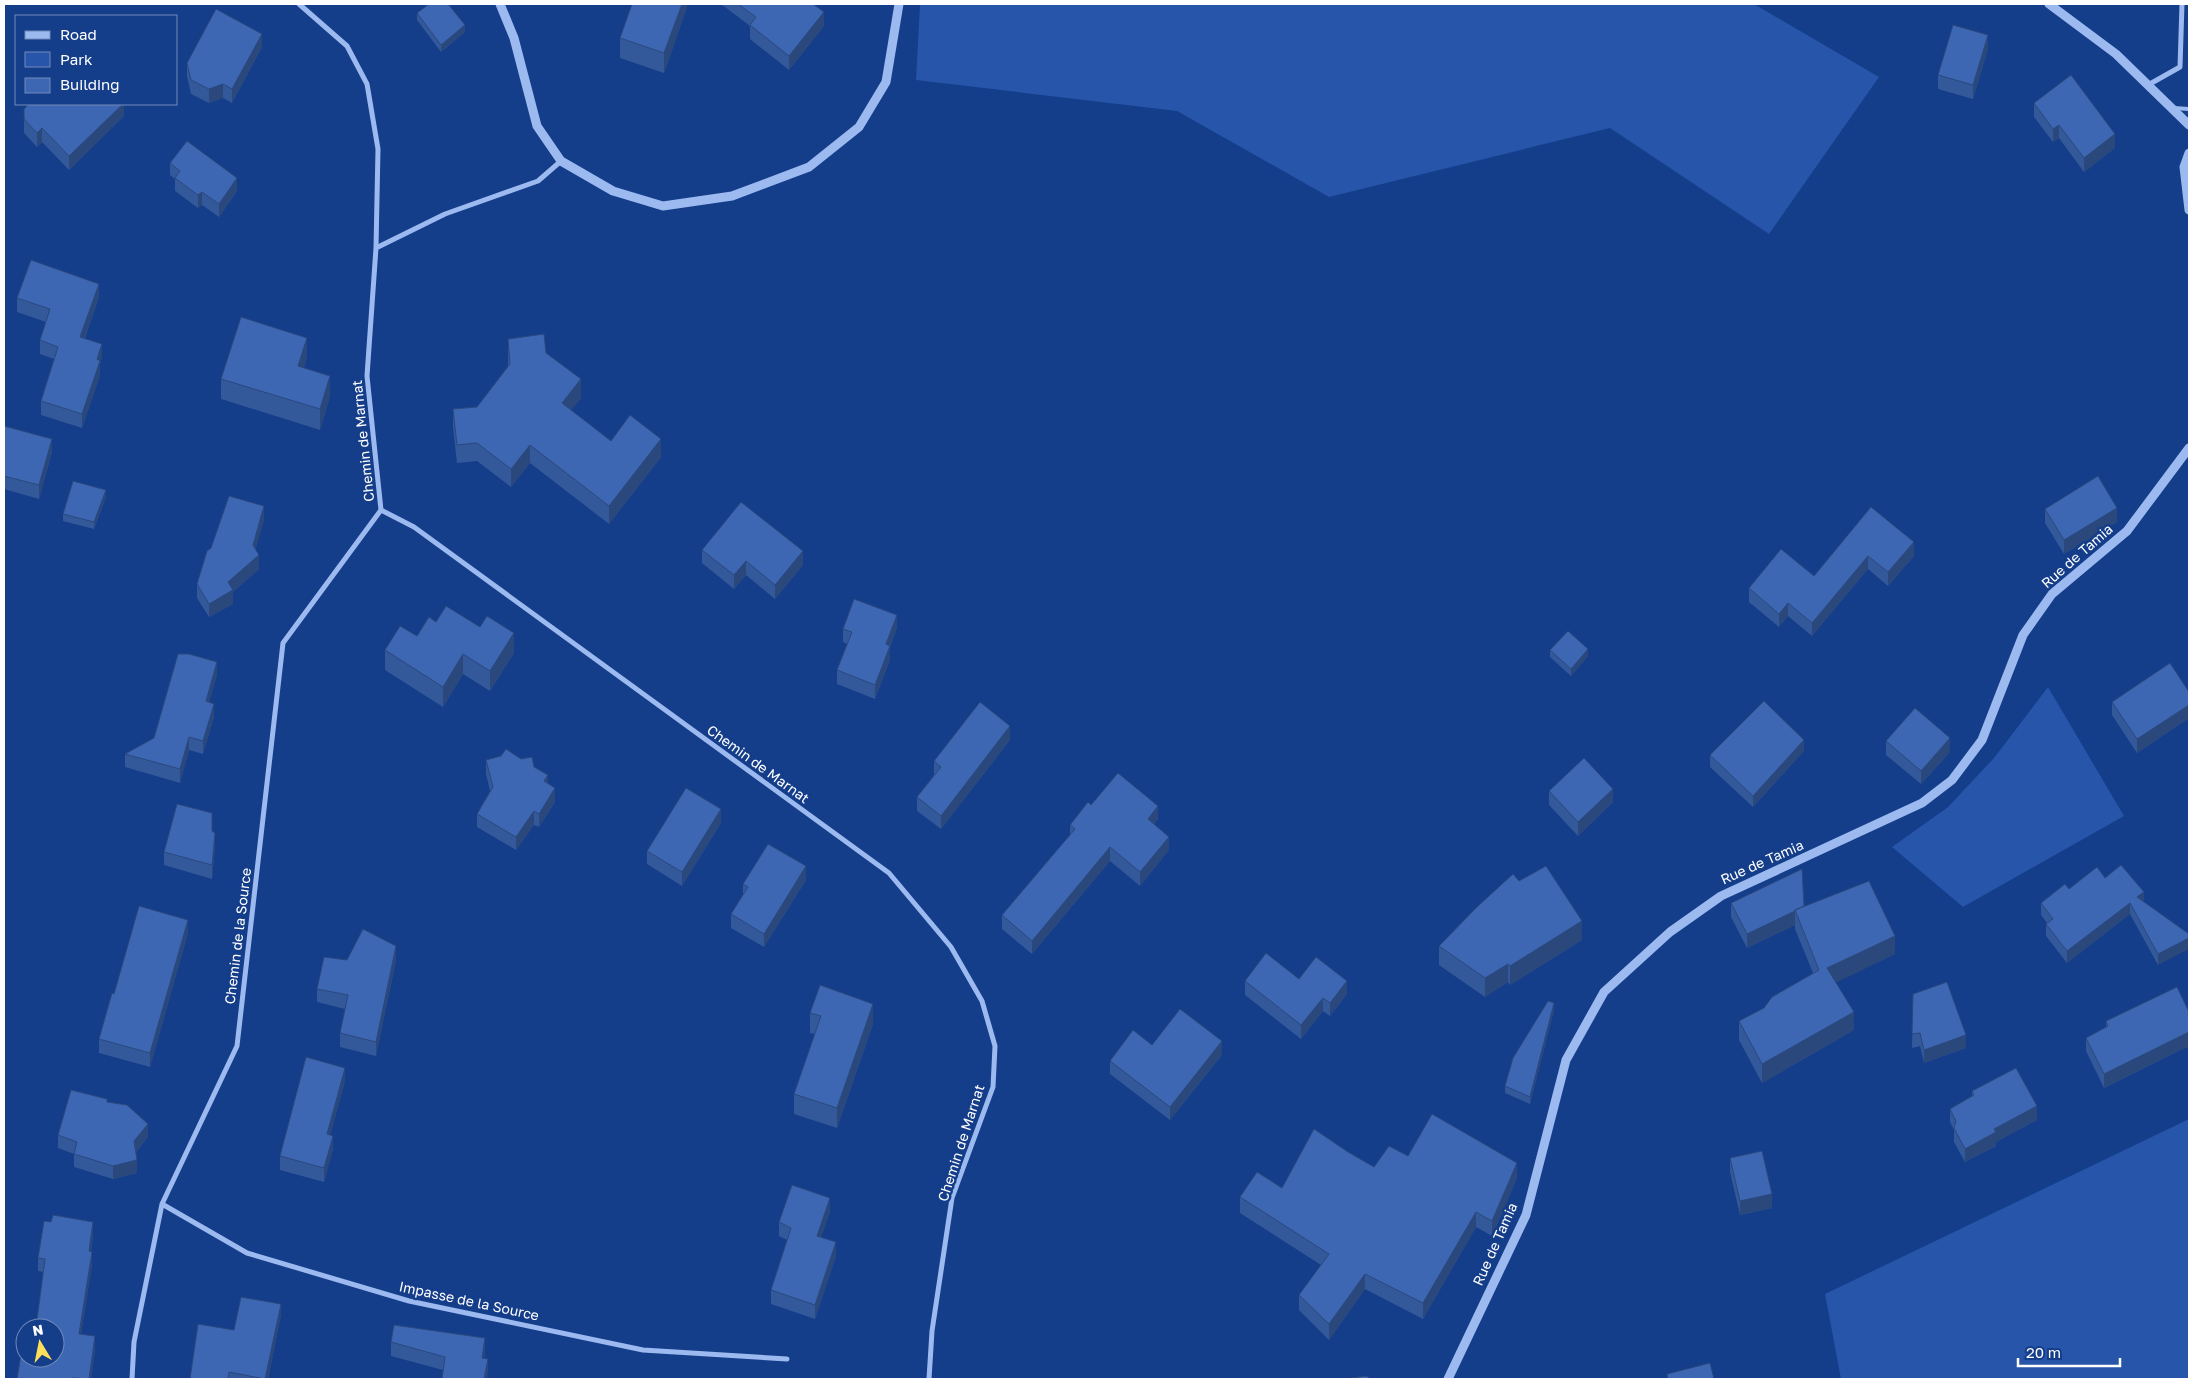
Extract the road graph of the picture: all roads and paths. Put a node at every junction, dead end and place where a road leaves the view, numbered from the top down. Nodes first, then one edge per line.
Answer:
1 (299, 4) edge
2 (500, 4) edge
3 (899, 4) edge
4 (2049, 4) edge
5 (2182, 4) edge
6 (2147, 85) junction
7 (2172, 108) junction
8 (2189, 109) edge
9 (2189, 125) edge
10 (2189, 153) edge
11 (561, 161) junction
12 (2189, 210) edge
13 (376, 248) junction
14 (2189, 448) edge
15 (381, 510) junction
16 (162, 1204) junction
17 (787, 1359) dead end
18 (132, 1379) edge
19 (928, 1379) edge
20 (1448, 1379) edge

1 - 13 street, Chemin de Marnat
2 - 11 street
3 - 11 street
4 - 6 street
5 - 6 street
6 - 7 street
7 - 8 lane
7 - 9 street
10 - 12 street
11 - 13 street
13 - 15 street, Chemin de Marnat
14 - 20 street, Rue de Tamia
15 - 16 street, Chemin de la Source
15 - 19 street, Chemin de Marnat
16 - 17 street, Impasse de la Source
16 - 18 street, Chemin de la Source

